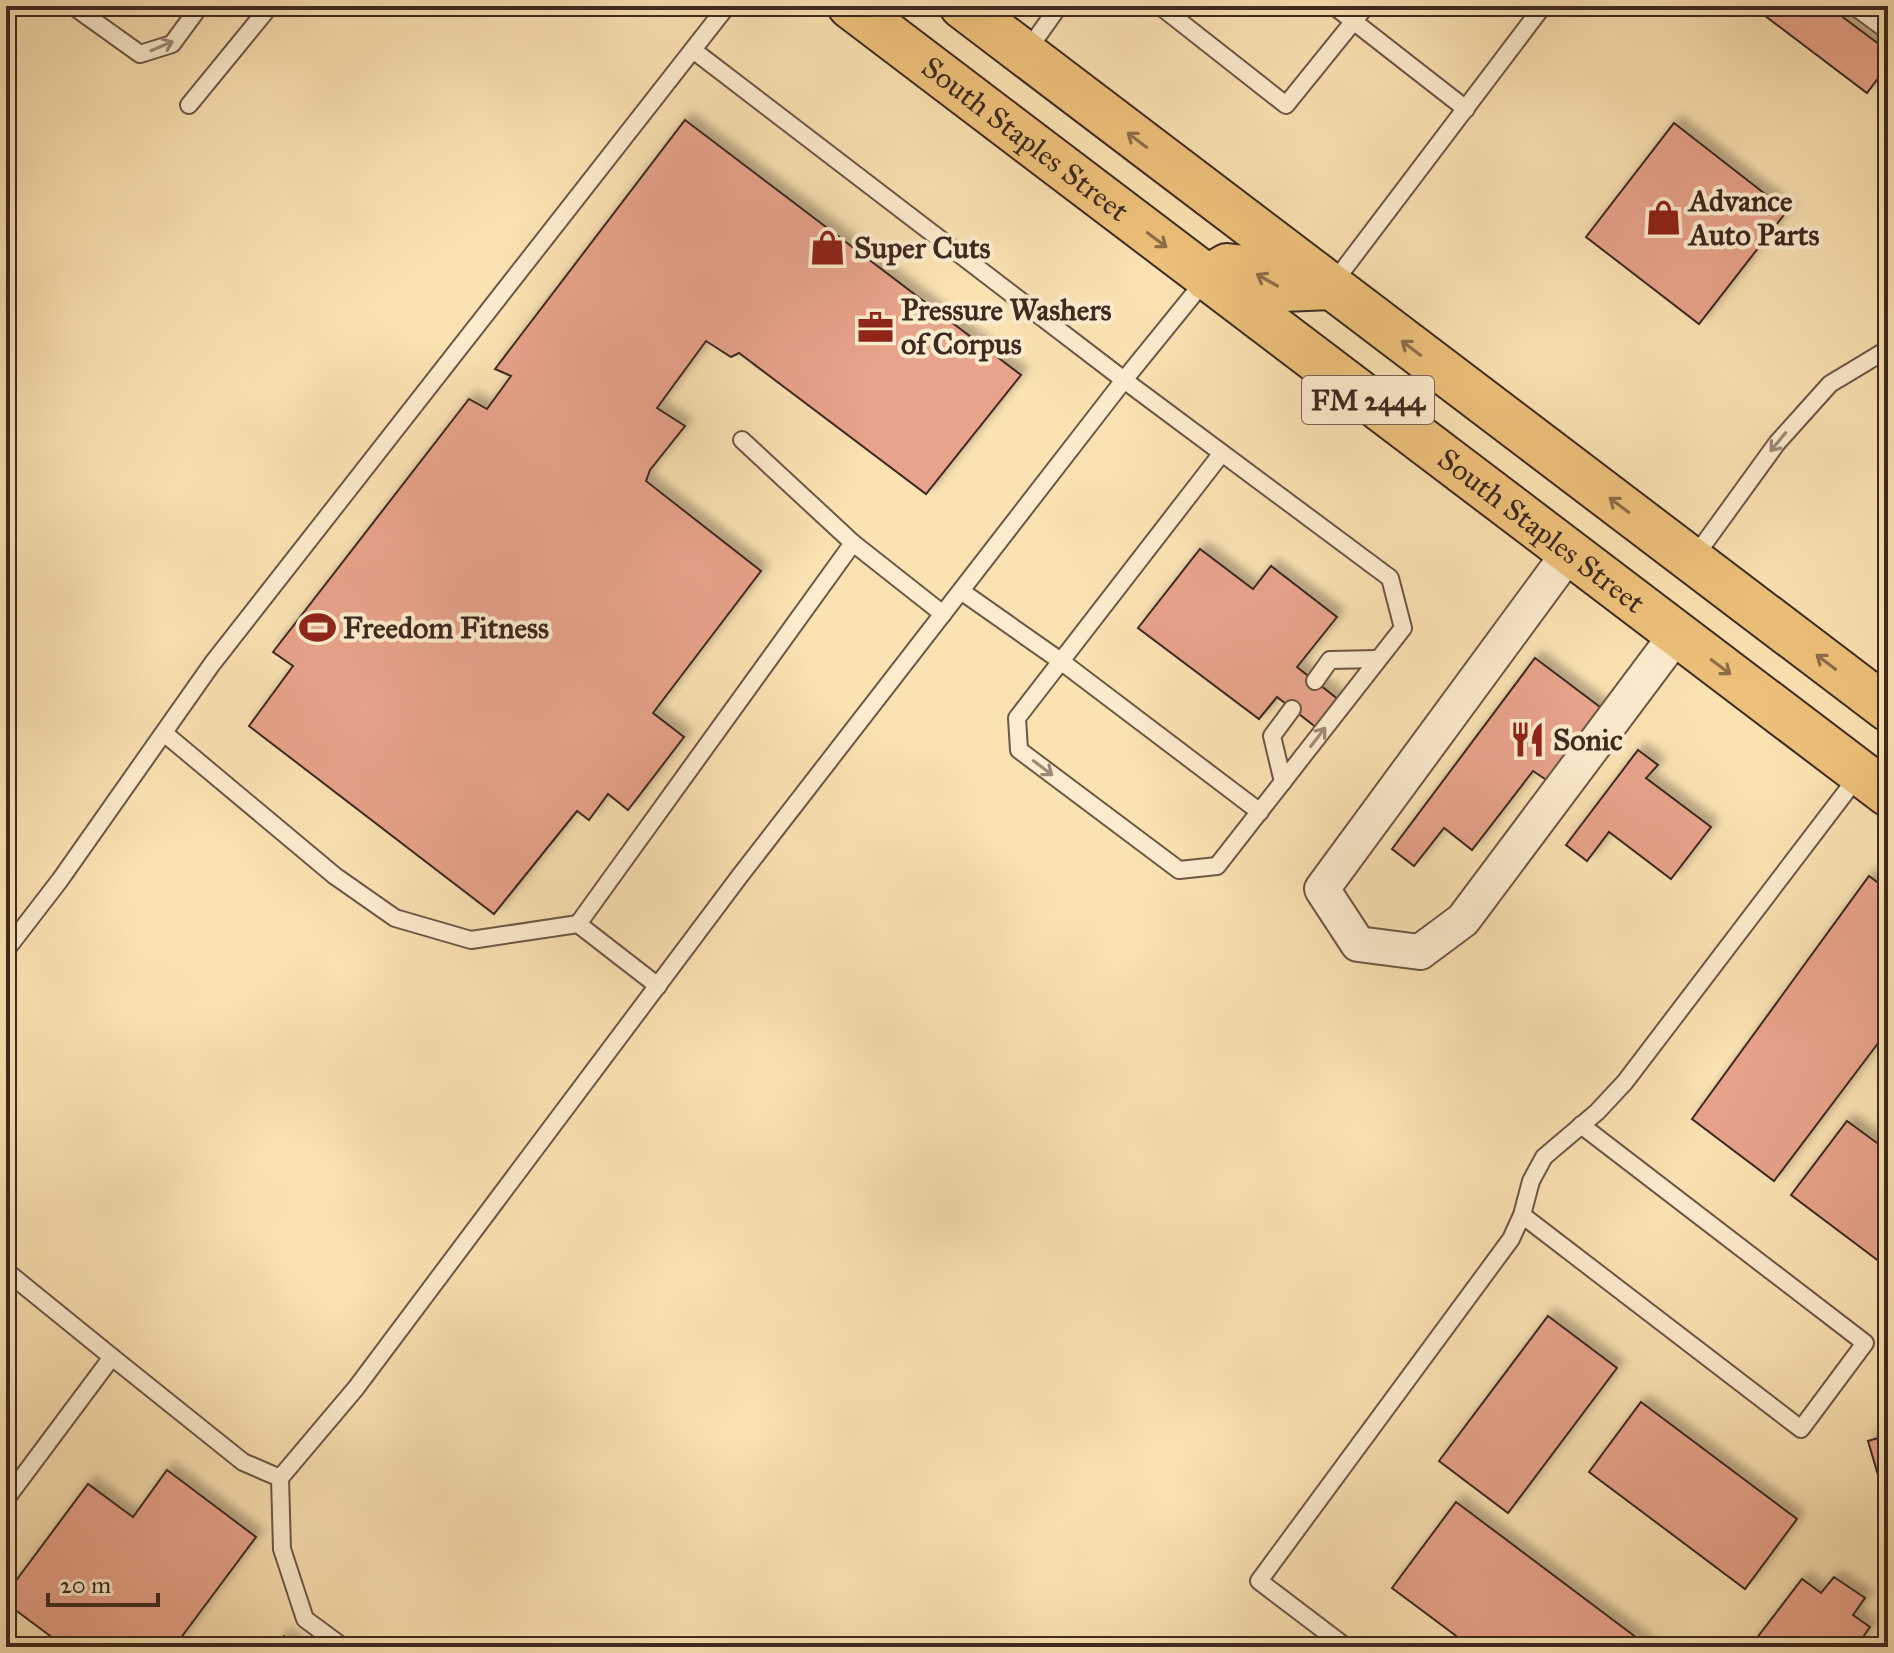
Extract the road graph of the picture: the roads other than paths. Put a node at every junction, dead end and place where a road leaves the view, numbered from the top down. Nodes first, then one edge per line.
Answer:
1 (73, 6) edge
2 (200, 6) edge
3 (270, 6) edge
4 (727, 6) edge
5 (850, 6) edge
6 (962, 6) edge
7 (1059, 6) edge
8 (1160, 6) edge
9 (1334, 6) edge
10 (1366, 6) edge
11 (1543, 6) edge
12 (1854, 6) edge
13 (1354, 21) junction
14 (1888, 31) edge
15 (693, 50) junction
16 (1025, 54) junction
17 (189, 105) dead end
18 (1466, 109) junction
19 (1207, 278) junction
20 (1331, 287) junction
21 (1888, 349) edge
22 (1124, 380) junction
23 (742, 440) dead end
24 (1222, 453) junction
25 (853, 543) junction
26 (1569, 553) junction
27 (1692, 560) junction
28 (961, 591) junction
29 (943, 614) junction
30 (1677, 634) junction
31 (1377, 659) junction
32 (1062, 662) junction
33 (1315, 681) dead end
34 (1292, 709) dead end
35 (1888, 709) edge
36 (164, 733) junction
37 (1283, 782) junction
38 (1874, 783) edge
39 (1260, 812) junction
40 (578, 924) junction
41 (6, 950) edge
42 (658, 986) junction
43 (1581, 1125) junction
44 (1522, 1215) junction
45 (6, 1271) edge
46 (112, 1357) junction
47 (280, 1478) junction
48 (6, 1499) edge
49 (343, 1647) edge
50 (1346, 1647) edge

1 -> 2 lane
3 - 17 lane
4 - 15 lane
5 -> 19 main road, South Staples Street / FM 2444
6 - 16 main road, FM 2444
7 - 16 lane
8 - 13 lane
9 - 13 lane
10 - 13 lane
11 - 18 lane
12 - 14 lane
13 - 18 lane
15 - 22 lane
15 - 36 lane
20 -> 16 main road, FM 2444
18 - 20 lane
20 -> 19 main road
19 - 22 lane
19 - 26 main road, South Staples Street / FM 2444
27 -> 20 main road, FM 2444
21 -> 27 lane
22 - 24 lane
22 - 28 lane
23 - 25 lane
24 - 31 lane
24 - 32 lane
25 - 29 lane
25 - 40 lane
26 - 30 main road, South Staples Street / FM 2444
26 - 30 street
35 -> 27 main road, FM 2444
28 - 29 lane
28 - 32 lane
29 - 42 lane
30 -> 38 main road, South Staples Street / FM 2444
31 - 33 lane
37 -> 31 lane
32 - 39 lane
32 -> 39 lane
34 - 37 lane
36 - 40 lane
36 - 41 lane
37 - 39 lane
38 - 43 lane
40 - 42 lane
42 - 47 lane
43 - 44 lane
43 - 44 lane
44 - 50 lane
45 - 46 lane
46 - 47 lane
46 - 48 lane
47 - 49 lane

